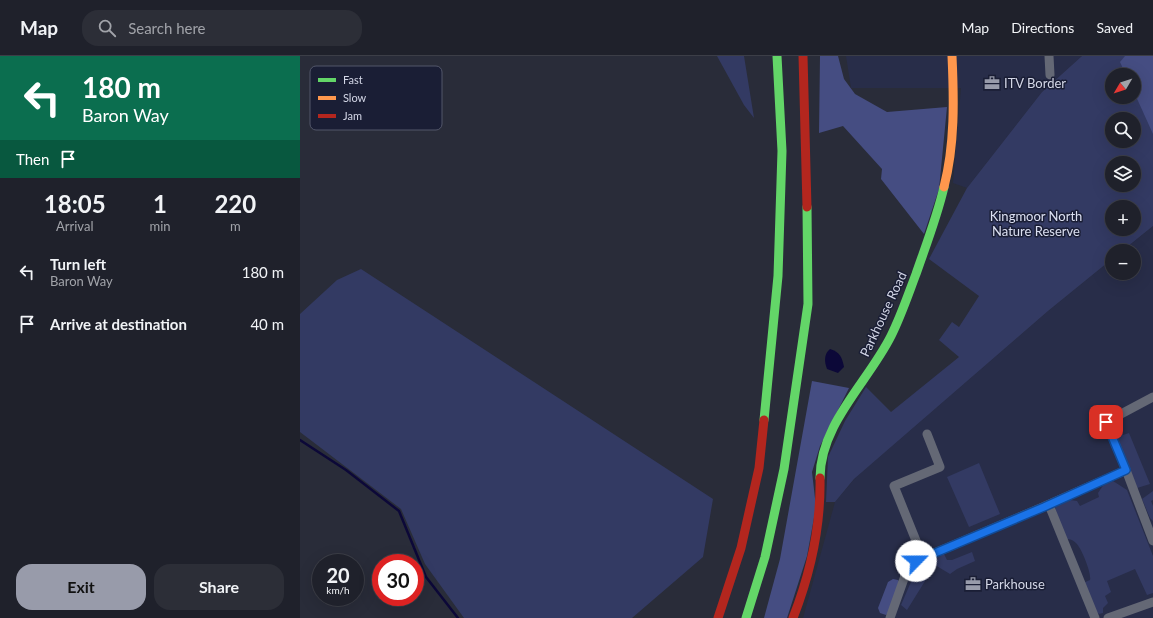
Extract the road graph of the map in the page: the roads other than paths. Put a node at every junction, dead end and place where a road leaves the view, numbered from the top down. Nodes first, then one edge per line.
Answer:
1 (777, 56) edge
2 (804, 56) edge
3 (952, 56) edge
4 (1049, 56) edge
5 (1050, 75) dead end
6 (1153, 397) edge
7 (927, 434) dead end
8 (1126, 470) junction
9 (1049, 505) junction
10 (1153, 541) edge
11 (923, 558) junction
12 (1153, 602) edge
13 (718, 618) edge
14 (746, 618) edge
15 (794, 618) edge
16 (890, 618) edge
17 (1095, 618) edge
18 (1108, 618) edge

1 - 13 main road
2 - 14 main road
3 - 15 main road, Parkhouse Road
4 - 5 street
6 - 8 street
7 - 11 street
8 - 9 street
8 - 10 street
9 - 11 street
9 - 17 street
11 - 16 street
12 - 18 street

